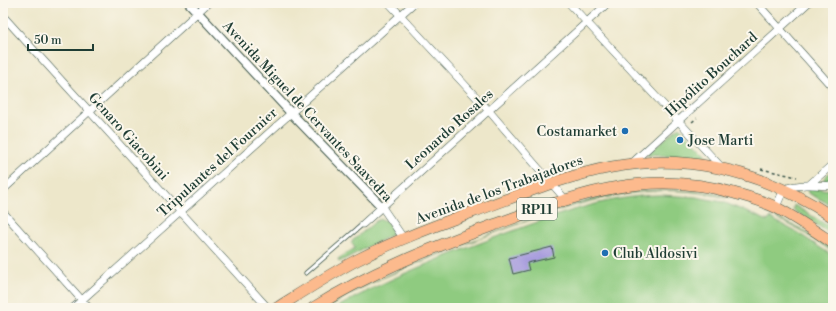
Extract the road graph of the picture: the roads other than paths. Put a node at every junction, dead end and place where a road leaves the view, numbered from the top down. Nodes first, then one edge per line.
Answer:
1 (6, 3) edge
2 (189, 3) edge
3 (208, 3) edge
4 (389, 3) edge
5 (414, 3) edge
6 (569, 3) edge
7 (608, 3) edge
8 (757, 3) edge
9 (808, 3) edge
10 (3, 5) edge
11 (198, 12) junction
12 (3, 16) edge
13 (401, 16) junction
14 (586, 22) junction
15 (780, 28) junction
16 (833, 88) edge
17 (489, 110) junction
18 (89, 111) junction
19 (291, 113) junction
20 (679, 121) junction
21 (632, 164) junction
22 (833, 164) edge
23 (723, 169) junction
24 (553, 182) junction
25 (810, 184) junction
26 (833, 186) edge
27 (784, 189) junction
28 (3, 190) edge
29 (565, 199) junction
30 (382, 207) junction
31 (776, 207) junction
32 (3, 212) edge
33 (181, 212) junction
34 (833, 218) edge
35 (363, 224) joint
36 (404, 239) junction
37 (833, 243) edge
38 (306, 273) dead end
39 (82, 300) junction
40 (73, 308) edge
41 (89, 308) edge
42 (268, 308) edge
43 (277, 308) edge
44 (313, 308) edge

1 - 10 street
2 - 11 street, Avenida Miguel de Cervantes Saavedra
3 - 11 street
4 - 13 street
5 - 13 street, Tripulantes del Fournier
6 - 14 street
7 - 14 street, Leonardo Rosales
8 - 15 street
9 - 15 street, Hipólito Bouchard
11 - 18 street
11 - 19 street, Avenida Miguel de Cervantes Saavedra
12 - 18 street, Genaro Giacobini
13 - 17 street
13 - 19 street, Tripulantes del Fournier
14 - 17 street, Leonardo Rosales
14 - 20 street
15 - 16 street
15 - 20 street, Hipólito Bouchard
17 - 24 street
17 - 30 street, Leonardo Rosales
18 - 28 street
18 - 33 street, Genaro Giacobini
19 - 30 street, Avenida Miguel de Cervantes Saavedra
19 - 33 street, Tripulantes del Fournier
20 - 21 street, Hipólito Bouchard
20 - 23 street
21 - 23 main road, Avenida de los Trabajadores / RP11
21 - 24 main road, Avenida de los Trabajadores / RP11
22 - 25 street
23 - 27 main road, Avenida de los Trabajadores / RP11
24 - 29 street
24 - 36 main road, Avenida de los Trabajadores / RP11
25 - 26 street
25 - 27 street
27 - 31 street
27 - 34 main road, Avenida de los Trabajadores / RP11
29 - 31 main road, RP11
29 - 44 main road, RP11
30 - 35 street, Leonardo Rosales
30 - 36 street, Avenida Miguel de Cervantes Saavedra
31 - 37 main road, RP11
32 - 39 street
33 - 39 street, Tripulantes del Fournier
33 - 42 street, Genaro Giacobini
35 - 38 lane, Leonardo Rosales
36 - 43 main road, Avenida de los Trabajadores / RP11
39 - 40 street, Tripulantes del Fournier
39 - 41 street

